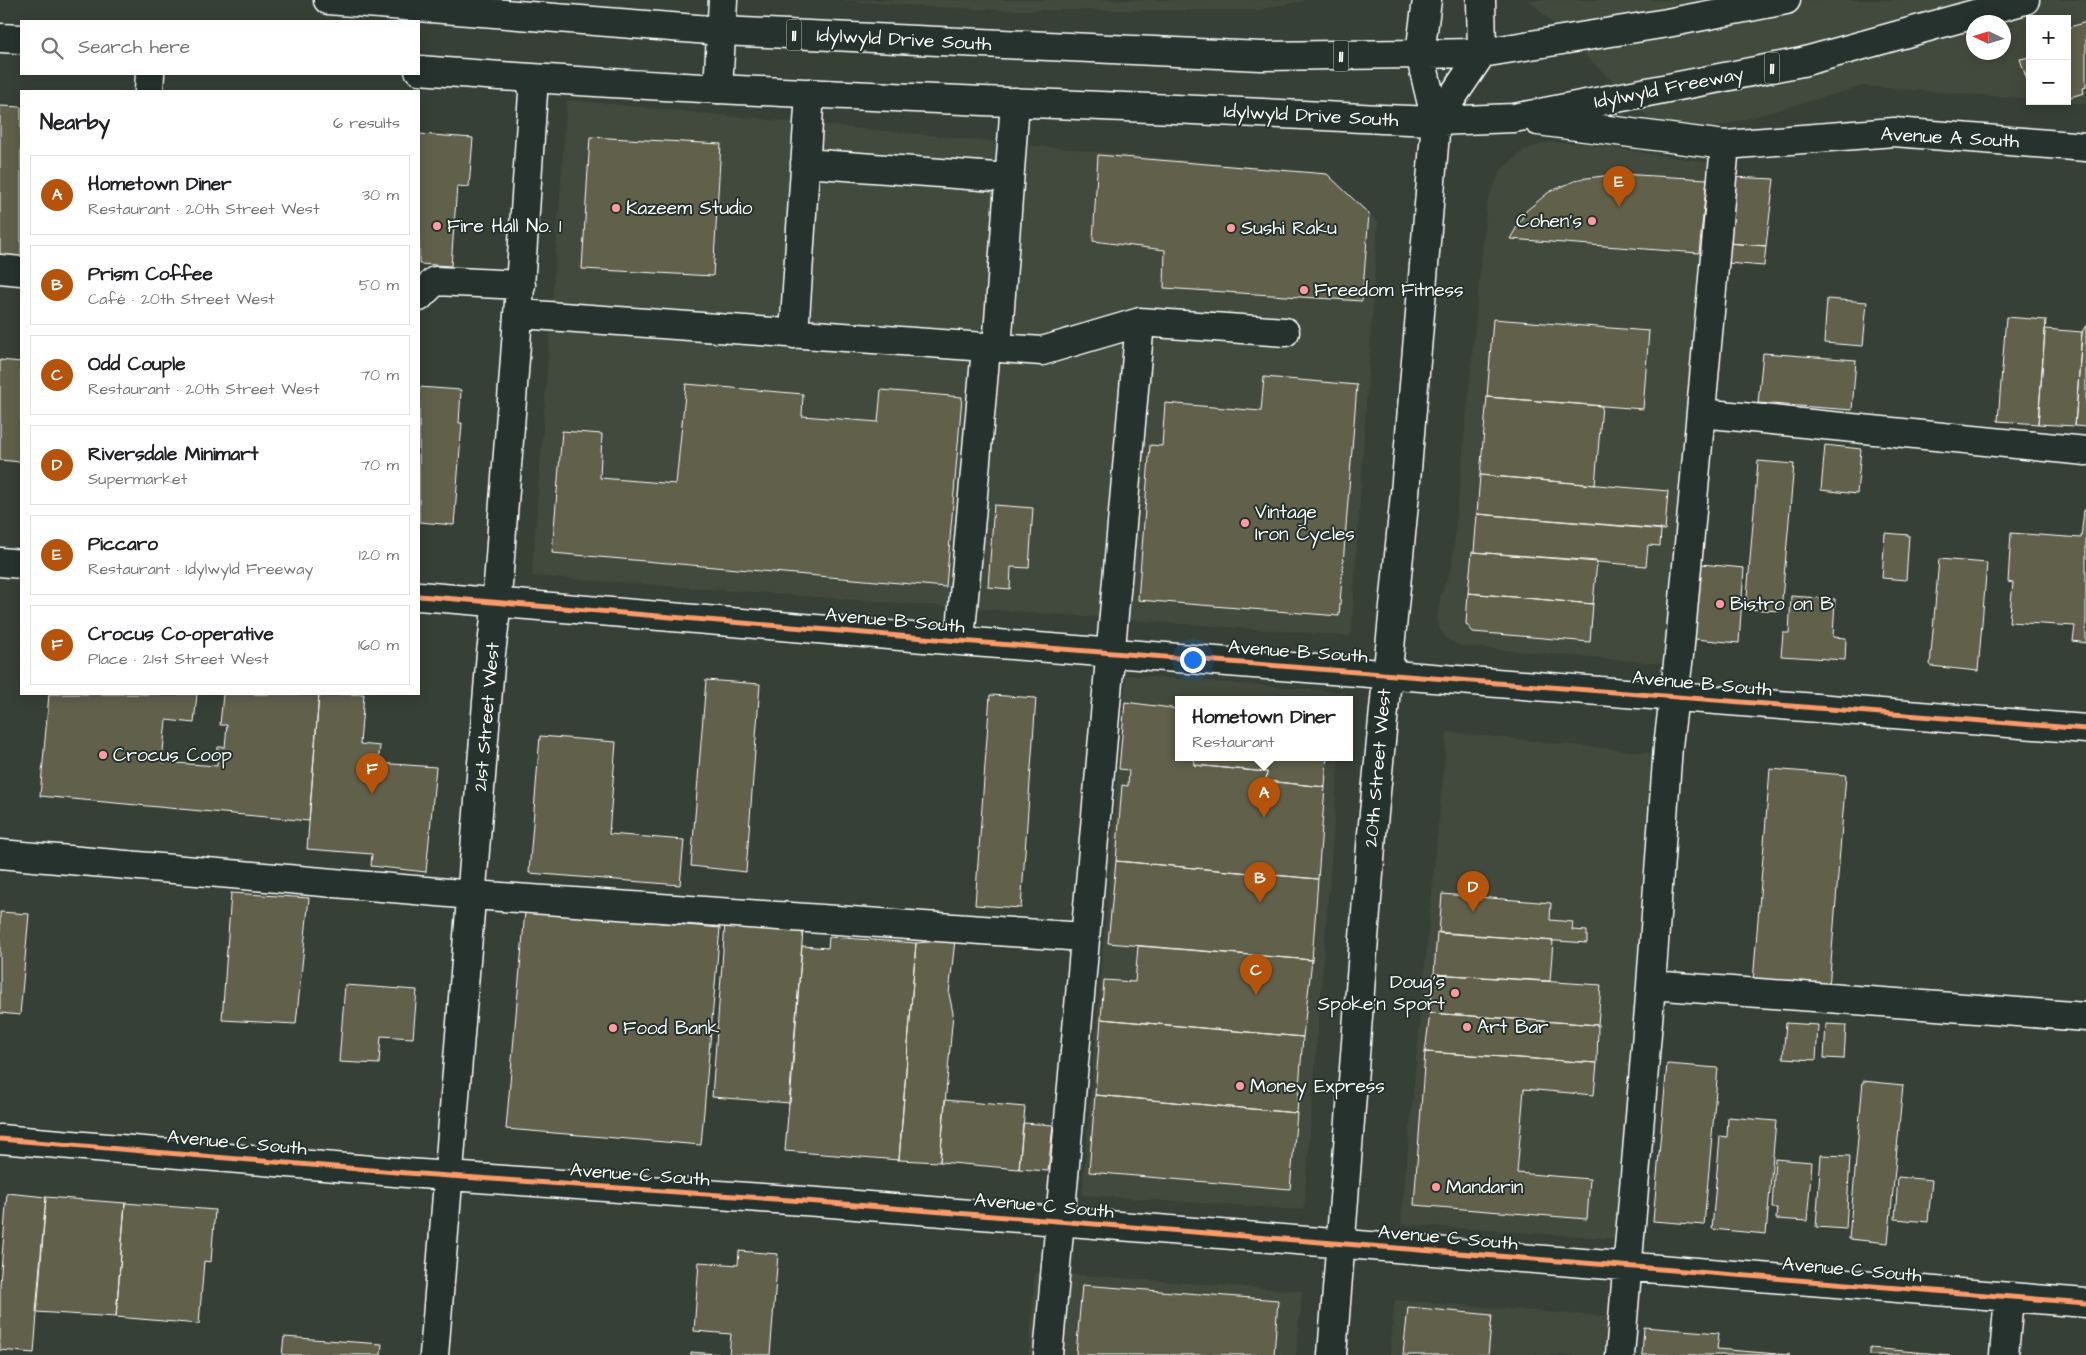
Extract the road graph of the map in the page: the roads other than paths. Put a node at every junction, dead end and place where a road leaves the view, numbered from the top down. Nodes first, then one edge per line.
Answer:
1 (328, 0) edge
2 (723, 0) edge
3 (1427, 0) edge
4 (1481, 0) edge
5 (1786, 0) edge
6 (2025, 0) edge
7 (722, 31) junction
8 (0, 38) edge
9 (20, 39) edge
10 (1482, 53) junction
11 (1420, 54) junction
12 (420, 70) edge
13 (150, 75) edge
14 (534, 79) junction
15 (718, 89) junction
16 (149, 90) edge
17 (810, 93) junction
18 (1015, 102) junction
19 (1514, 118) junction
20 (1436, 121) junction
21 (1725, 145) junction
22 (2086, 147) edge
23 (805, 164) junction
24 (1009, 178) junction
25 (0, 269) edge
26 (20, 271) edge
27 (521, 285) junction
28 (420, 297) edge
29 (520, 314) junction
30 (1140, 322) junction
31 (1285, 332) dead end
32 (794, 334) junction
33 (991, 348) junction
34 (1701, 413) junction
35 (2086, 451) edge
36 (0, 562) edge
37 (20, 564) edge
38 (420, 596) edge
39 (498, 602) junction
40 (960, 642) junction
41 (1110, 653) junction
42 (1388, 674) junction
43 (1675, 698) junction
44 (2086, 729) edge
45 (0, 854) edge
46 (472, 895) junction
47 (1084, 937) junction
48 (1651, 985) junction
49 (2086, 1016) edge
50 (0, 1139) edge
51 (448, 1176) junction
52 (1059, 1222) junction
53 (1341, 1244) junction
54 (1627, 1267) junction
55 (2008, 1297) junction
56 (2086, 1304) edge
57 (434, 1355) edge
58 (1048, 1355) edge
59 (1332, 1355) edge
60 (1620, 1355) edge
61 (2004, 1355) edge

1 - 7 street, Idylwyld Drive South / 11
2 - 7 street
3 - 11 street
4 - 10 street
5 - 10 street, 11
6 - 19 street, Idylwyld Freeway / 11
7 - 11 street, Idylwyld Drive South / 11
7 - 15 street
8 - 9 street
10 - 11 street, Idylwyld Drive South / 11
10 - 20 street
11 - 20 street
12 - 14 street, Idylwyld Drive South / 11
13 - 16 street
14 - 15 street, Idylwyld Drive South / 11
14 - 27 street, 21st Street West
15 - 17 street, Idylwyld Drive South / 11
17 - 18 street, Idylwyld Drive South / 11
17 - 23 street
18 - 20 street, Idylwyld Drive South / 11
18 - 24 street
19 - 20 street, Idylwyld Drive South / 11
19 - 21 street, Avenue A South
20 - 42 street, 20th Street West
21 - 22 street, Avenue A South
21 - 34 street
23 - 24 street
23 - 32 street
24 - 33 street
25 - 26 street
27 - 28 street
27 - 29 street, 21st Street West
29 - 32 street
29 - 39 street, 21st Street West
30 - 31 street
30 - 33 street
30 - 41 street
32 - 33 street
33 - 40 street
34 - 35 street
34 - 43 street
36 - 37 street
38 - 39 street, Avenue B South
39 - 40 street, Avenue B South
39 - 46 street, 21st Street West
40 - 41 street, Avenue B South
41 - 42 street, Avenue B South
41 - 47 street
42 - 43 street, Avenue B South
42 - 53 street, 20th Street West
43 - 44 street, Avenue B South
43 - 48 street
45 - 46 street
46 - 47 street
46 - 51 street, 21st Street West
47 - 52 street
48 - 49 street
48 - 54 street
50 - 51 street, Avenue C South
51 - 52 street, Avenue C South
51 - 57 street, 21st Street West
52 - 53 street, Avenue C South
52 - 58 street
53 - 54 street, Avenue C South
53 - 59 street, 20th Street West
54 - 55 street, Avenue C South
54 - 60 street
55 - 56 street, Avenue C South
55 - 61 street

